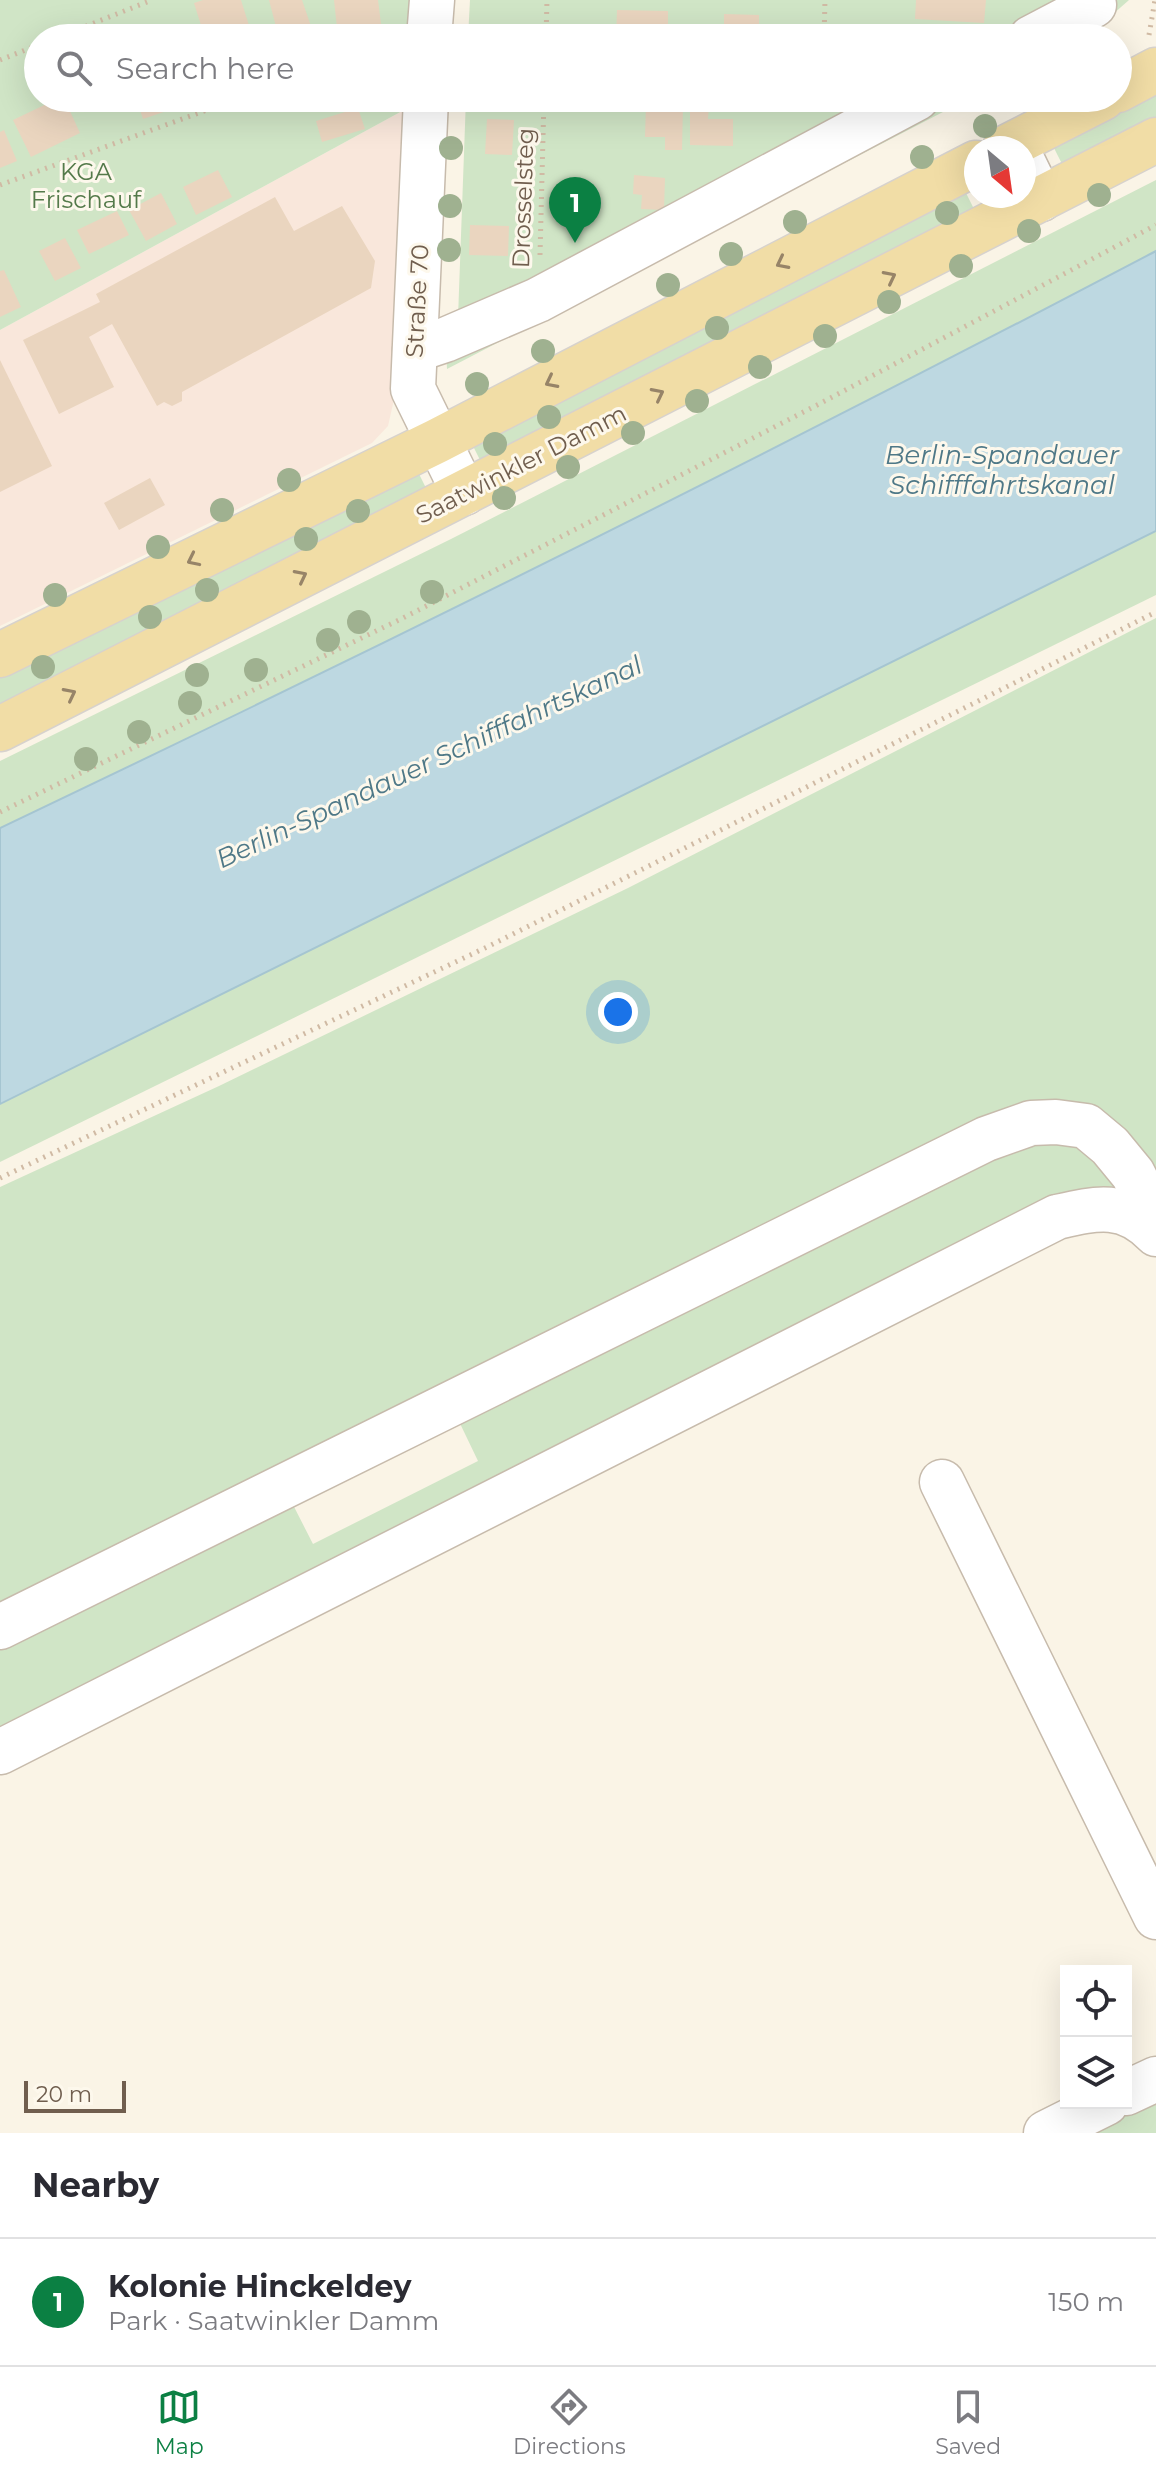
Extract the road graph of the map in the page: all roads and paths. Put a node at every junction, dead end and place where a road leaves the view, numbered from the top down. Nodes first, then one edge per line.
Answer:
1 (152, 0) edge
2 (432, 0) edge
3 (547, 0) edge
4 (825, 0) edge
5 (1094, 5) dead end
6 (91, 24) edge
7 (430, 24) edge
8 (546, 24) edge
9 (824, 24) edge
10 (1058, 24) edge
11 (24, 51) edge
12 (0, 60) edge
13 (1156, 70) edge
14 (1132, 83) edge
15 (201, 112) edge
16 (425, 112) edge
17 (544, 112) edge
18 (891, 112) edge
19 (1085, 112) edge
20 (1156, 140) edge
21 (1036, 149) edge
22 (1036, 159) edge
23 (964, 169) edge
24 (0, 185) edge
25 (964, 194) edge
26 (1156, 225) edge
27 (538, 300) junction
28 (415, 350) junction
29 (437, 441) junction
30 (464, 493) junction
31 (1156, 612) edge
32 (0, 655) edge
33 (0, 729) edge
34 (0, 812) edge
35 (0, 1178) edge
36 (1148, 1226) edge
37 (942, 1482) dead end
38 (0, 1627) edge
39 (0, 1752) edge
40 (1156, 1917) edge
41 (1156, 2079) edge
42 (1132, 2090) edge
43 (1094, 2109) edge
44 (1046, 2133) edge

1 - 6 path
2 - 7 lane
3 - 8 path
4 - 9 path
5 - 10 lane
11 - 12 path
13 - 14 main road
15 - 24 path
16 - 28 lane, Straße 70
17 - 27 path, Drosselsteg
18 - 27 lane
19 - 21 main road, Saatwinkler Damm
20 - 22 main road, Saatwinkler Damm
23 -> 29 main road
30 -> 25 main road, Saatwinkler Damm
26 - 34 path
27 - 28 lane
28 - 29 lane, Straße 70
29 - 30 lane, Straße 70
29 -> 32 main road
33 -> 30 main road, Saatwinkler Damm
31 - 35 path
36 - 38 lane
36 - 39 lane
37 - 40 lane
41 - 42 lane
43 - 44 lane

